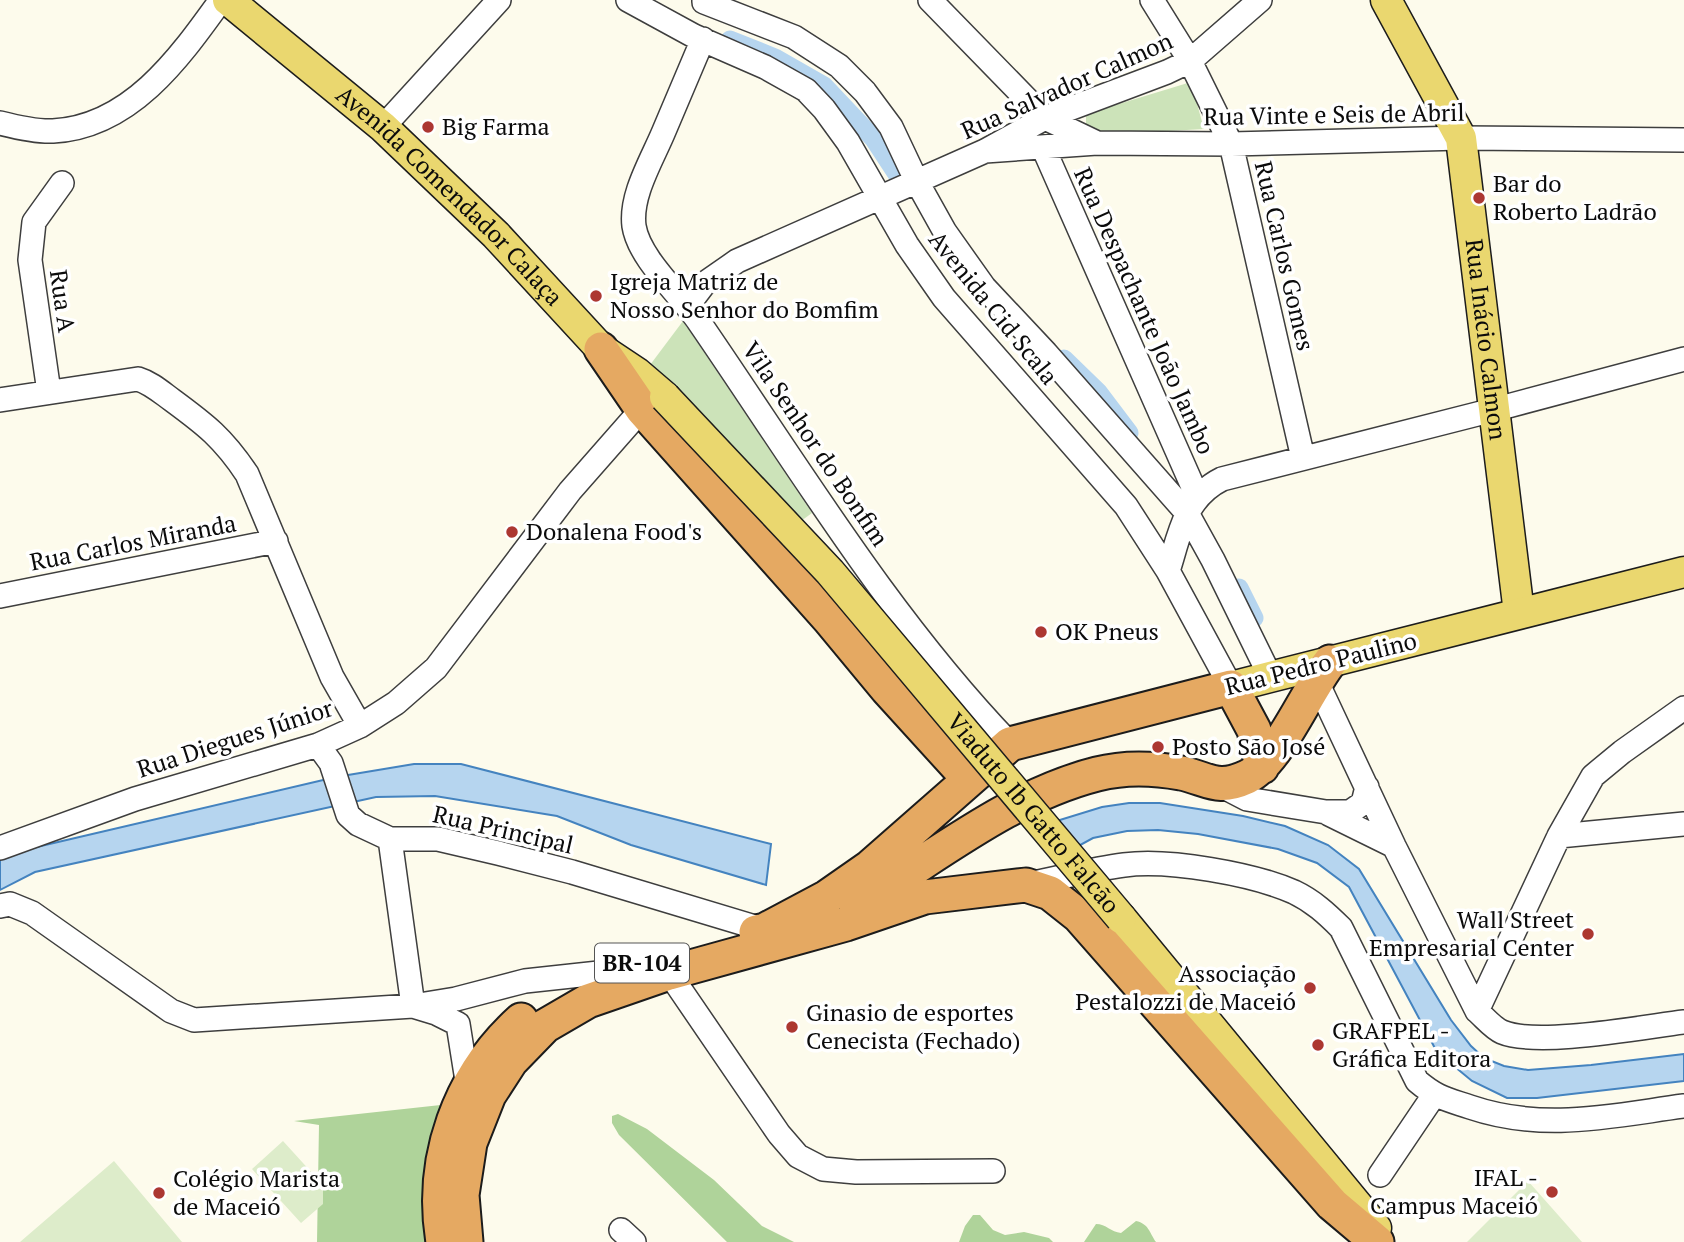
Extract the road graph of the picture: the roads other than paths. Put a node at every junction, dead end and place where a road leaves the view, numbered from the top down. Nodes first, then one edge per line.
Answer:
1 (499, 0) edge
2 (628, 0) edge
3 (930, 0) edge
4 (1153, 0) edge
5 (1260, 0) edge
6 (1386, 0) edge
7 (704, 1) edge
8 (229, 3) edge
9 (704, 39) junction
10 (1190, 61) junction
11 (1045, 118) junction
12 (0, 124) edge
13 (383, 127) junction
14 (1461, 138) junction
15 (1684, 140) edge
16 (1097, 143) junction
17 (1231, 144) junction
18 (1043, 147) junction
19 (985, 151) junction
20 (916, 180) junction
21 (62, 183) dead end
22 (881, 198) junction
23 (688, 305) junction
24 (601, 349) joint
25 (1684, 359) edge
26 (49, 392) junction
27 (0, 400) edge
28 (654, 403) junction
29 (1493, 410) junction
30 (1303, 458) junction
31 (1192, 504) junction
32 (276, 541) junction
33 (1168, 571) junction
34 (1684, 572) edge
35 (0, 596) edge
36 (1519, 613) junction
37 (927, 650) junction
38 (1323, 671) junction
39 (1271, 678) junction
40 (1231, 687) junction
41 (887, 689) junction
42 (1684, 708) edge
43 (360, 726) junction
44 (318, 744) junction
45 (1010, 744) junction
46 (1262, 766) junction
47 (968, 778) junction
48 (1220, 785) junction
49 (1367, 788) junction
50 (1326, 812) junction
51 (1684, 824) edge
52 (1559, 836) junction
53 (390, 839) junction
54 (1394, 846) junction
55 (0, 848) edge
56 (1026, 885) junction
57 (0, 906) edge
58 (765, 930) junction
59 (820, 931) junction
60 (608, 972) junction
61 (669, 973) junction
62 (413, 1006) junction
63 (1477, 1012) junction
64 (1684, 1021) edge
65 (468, 1087) junction
66 (1434, 1095) junction
67 (1684, 1106) edge
68 (993, 1171) dead end
69 (1380, 1175) dead end
70 (443, 1242) edge
71 (466, 1242) edge
72 (1377, 1242) edge
73 (1388, 1242) edge

1 - 13 street
2 - 9 street, Avenida Cid Scala
3 - 11 street
4 - 10 street, Rua Carlos Gomes
5 - 10 street, Rua Salvador Calmon
6 - 14 main road, Rua Inácio Calmon
7 - 20 street, Avenida Cid Scala
8 - 12 street
8 - 13 main road, Avenida Comendador Calaça
9 - 22 street, Avenida Cid Scala
9 - 23 street, Vila Senhor do Bonfim
10 - 11 street, Rua Salvador Calmon
10 - 17 street, Rua Carlos Gomes
11 - 16 street
11 - 19 street, Rua Salvador Calmon
13 - 24 main road, Avenida Comendador Calaça
14 - 15 street, Rua Vinte e Seis de Abril
14 - 17 street, Rua Vinte e Seis de Abril
14 - 29 main road, Rua Inácio Calmon
16 - 17 street, Rua Vinte e Seis de Abril
16 - 18 street, Rua Vinte e Seis de Abril
17 - 30 street, Rua Carlos Gomes
18 - 19 street, Rua Vinte e Seis de Abril
18 - 31 street, Rua Despachante João Jambo
19 - 20 street, Rua Salvador Calmon
20 - 22 street, Rua Salvador Calmon
20 - 31 street, Avenida Cid Scala
21 - 26 street, Rua A
22 - 23 street, Rua Salvador Calmon
22 - 33 street, Avenida Cid Scala
23 - 37 street, Vila Senhor do Bonfim
24 - 28 highway
25 - 29 street
26 - 27 street
26 - 32 street, Rua Carlos Miranda
28 - 41 highway
28 - 43 street, Rua Diegues Júnior
28 - 73 main road, Viaduto Ib Gatto Falcão, bridge
29 - 30 street
29 - 36 main road, Rua Inácio Calmon
30 - 31 street
31 - 33 street
31 - 39 street, Avenida Cid Scala
32 - 35 street, Rua Carlos Miranda
32 - 43 street, Rua Carlos Miranda
33 - 40 street, Avenida Cid Scala
34 - 36 main road, Rua Pedro Paulino
36 - 38 main road, Rua Pedro Paulino
37 - 41 street
37 - 45 street, Vila Senhor do Bonfim
38 - 39 main road, Rua Pedro Paulino
38 - 46 highway
38 - 49 street
39 - 40 main road, Rua Pedro Paulino
40 - 45 highway, Rua Pedro Paulino / BR-104
40 - 46 highway
41 - 47 highway
42 - 52 street
43 - 44 street, Rua Diegues Júnior
44 - 53 street
44 - 55 street, Rua Diegues Júnior
45 - 47 highway, Rua Pedro Paulino / BR-104
46 - 48 highway
47 - 58 highway, BR-104
48 - 50 street
48 - 59 highway
49 - 50 street
49 - 54 street
50 - 54 street
51 - 52 street
52 - 63 street
53 - 58 street, Rua Principal
53 - 62 street
54 - 63 street
56 - 59 highway, BR-104
56 - 66 street, BR-104
56 - 72 highway
57 - 62 street
58 - 60 highway, BR-104
59 - 61 highway, BR-104
60 - 62 street
60 - 65 highway, BR-104
61 - 68 street
61 - 71 highway, BR-104
62 - 65 street
63 - 64 street
65 - 70 highway, BR-104
66 - 67 street
66 - 69 street

